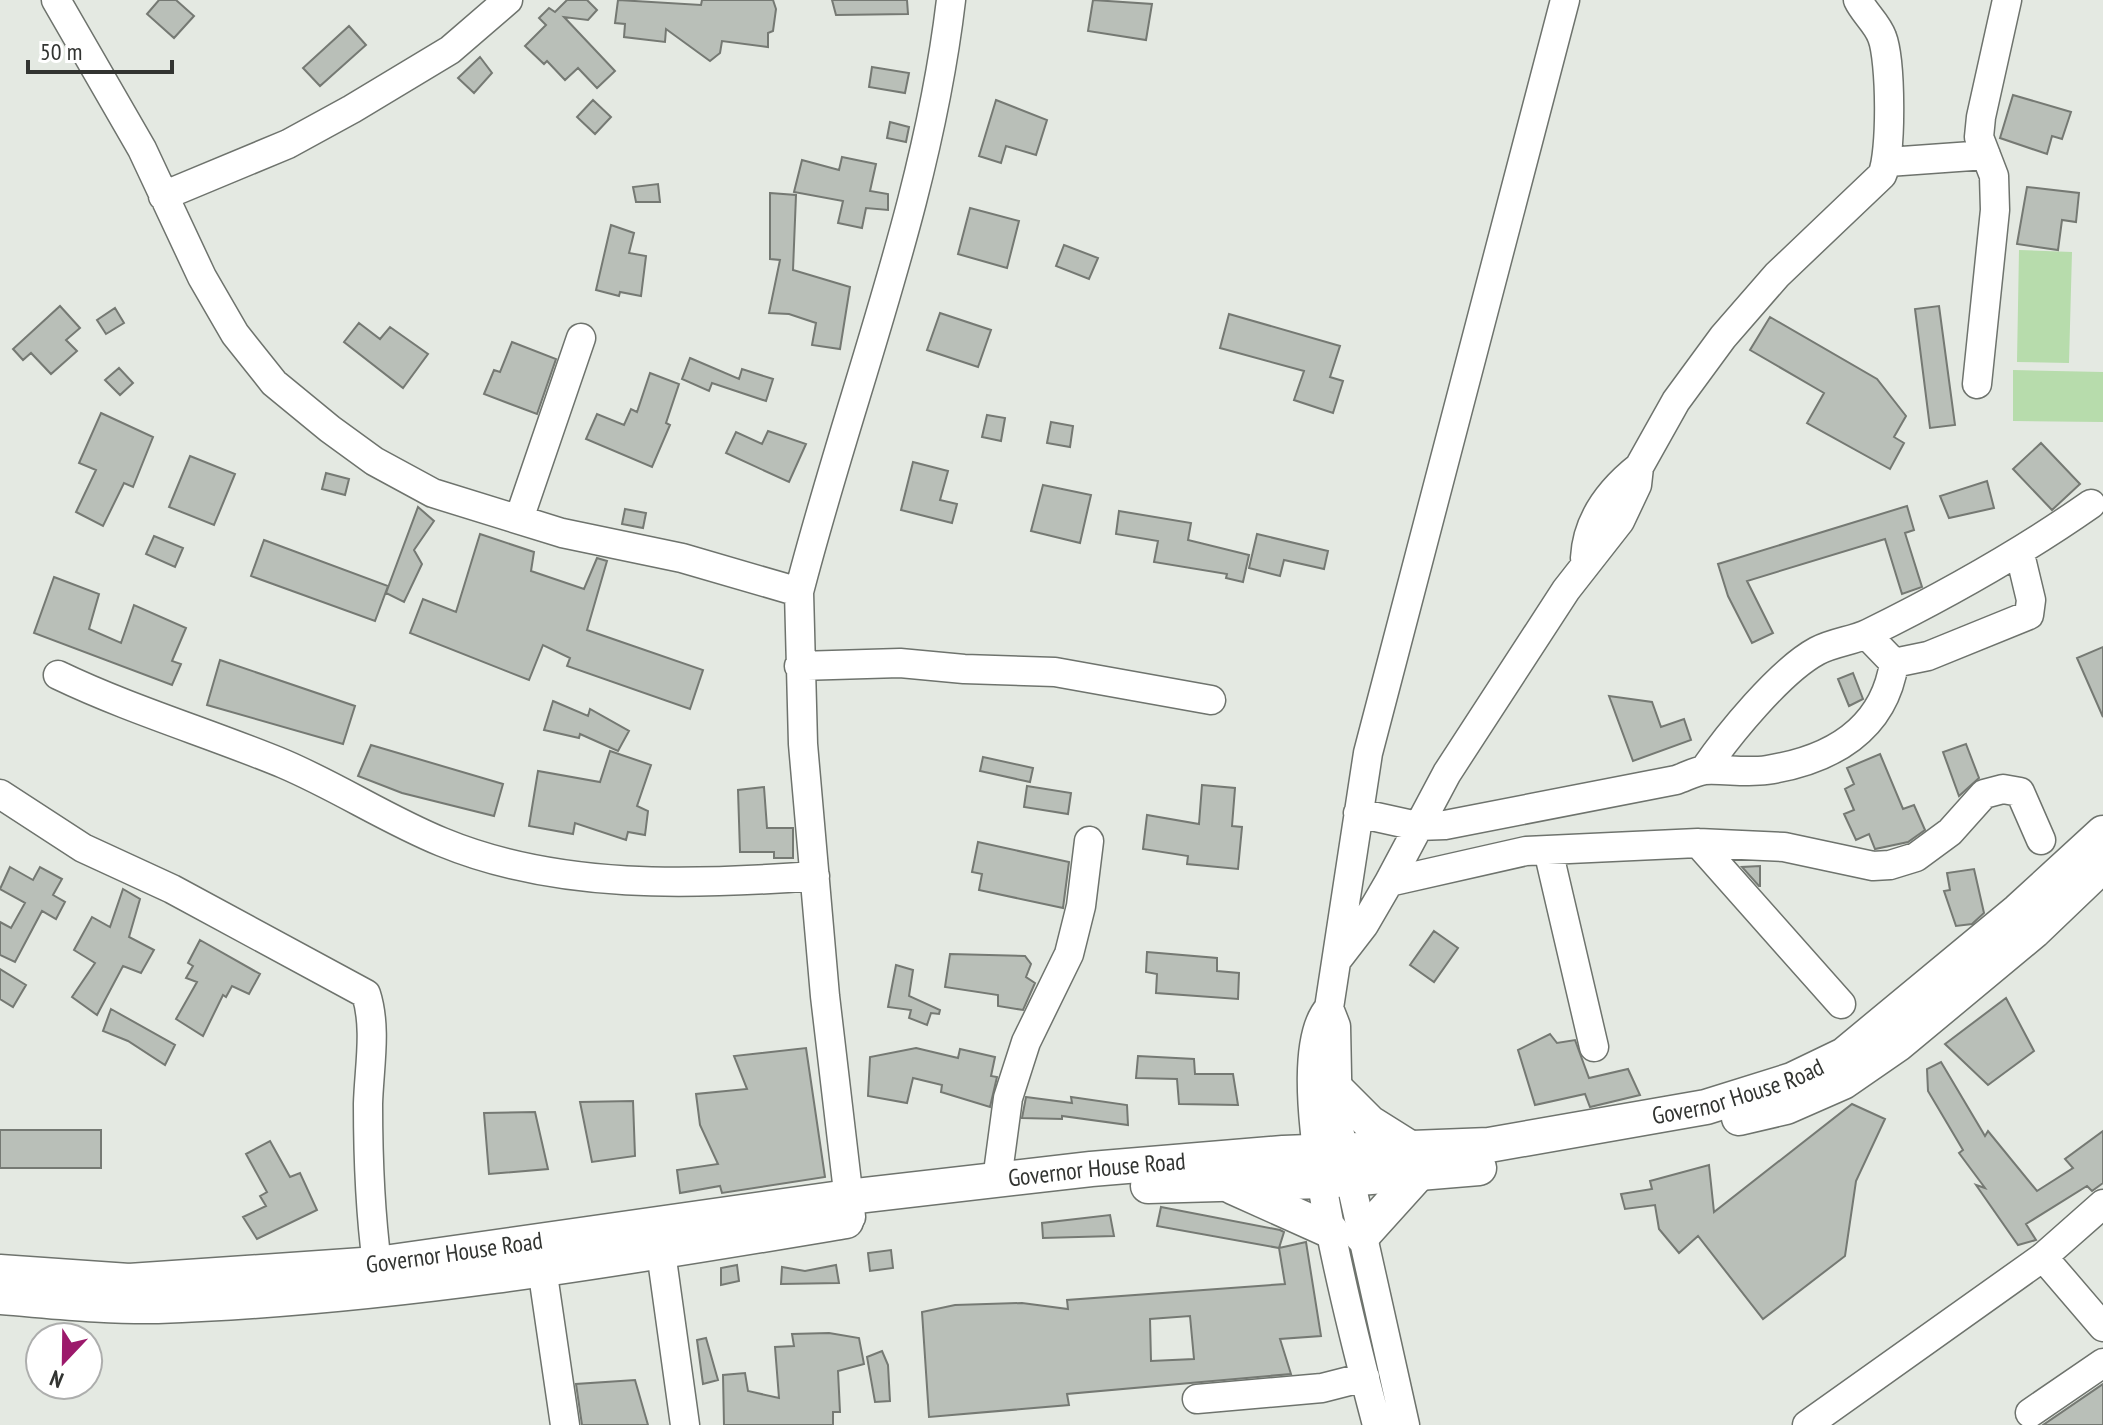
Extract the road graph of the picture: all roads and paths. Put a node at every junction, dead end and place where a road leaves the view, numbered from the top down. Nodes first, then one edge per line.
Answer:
1 (56, 0) edge
2 (508, 0) edge
3 (951, 0) edge
4 (1565, 0) edge
5 (1858, 0) edge
6 (2007, 0) edge
7 (1986, 155) junction
8 (1888, 162) junction
9 (163, 196) junction
10 (581, 338) dead end
11 (1977, 384) dead end
12 (2091, 504) dead end
13 (519, 519) junction
14 (2020, 554) junction
15 (799, 592) junction
16 (1867, 635) junction
17 (1894, 663) junction
18 (799, 666) junction
19 (58, 675) dead end
20 (1211, 700) dead end
21 (1704, 770) junction
22 (0, 794) edge
23 (1358, 813) junction
24 (1417, 826) junction
25 (2103, 833) edge
26 (2041, 840) dead end
27 (1089, 841) dead end
28 (1698, 843) junction
29 (1548, 850) junction
30 (2103, 865) edge
31 (815, 876) junction
32 (1389, 882) junction
33 (1334, 964) junction
34 (1841, 1004) dead end
35 (1329, 1008) junction
36 (1594, 1047) dead end
37 (1337, 1090) junction
38 (1416, 1162) junction
39 (1333, 1166) junction
40 (997, 1180) junction
41 (1225, 1184) junction
42 (2103, 1204) edge
43 (850, 1208) junction
44 (1346, 1233) junction
45 (661, 1252) junction
46 (2043, 1257) junction
47 (377, 1264) junction
48 (542, 1268) junction
49 (0, 1272) edge
50 (0, 1297) edge
51 (2103, 1327) edge
52 (2103, 1363) edge
53 (1365, 1377) junction
54 (1197, 1399) dead end
55 (2030, 1413) dead end
56 (565, 1425) edge
57 (685, 1425) edge
58 (1377, 1425) edge
59 (1405, 1425) edge
60 (1807, 1425) edge

1 - 9 street
2 - 9 street
3 - 15 street
4 - 23 street
5 - 8 street
6 - 7 street
7 - 8 street
7 - 11 street
8 - 24 street
9 - 13 street
10 - 13 street
12 - 14 street
13 - 15 street
14 - 16 street
14 - 17 street
15 - 18 street
16 - 17 street
16 - 21 street
17 - 21 street
18 - 20 street
18 - 31 street
19 - 31 street
21 - 24 street
22 - 47 street
23 - 24 street
23 - 33 street
24 - 32 street
25 - 38 main road, Governor House Road
26 - 28 street
27 - 40 street
28 - 29 street
28 - 34 street
29 - 32 street
29 - 36 street
30 - 38 main road, Governor House Road
31 - 43 street
32 - 33 street
33 - 35 street
35 - 37 street
35 - 39 street
37 - 38 main road
37 - 39 street
38 - 39 main road, Governor House Road
38 - 44 main road
39 - 40 main road, Governor House Road
39 - 41 main road, Governor House Road
39 - 44 street
40 - 43 main road, Governor House Road
41 - 43 main road, Governor House Road
41 - 44 main road
42 - 46 street
43 - 45 main road, Governor House Road
43 - 47 main road, Governor House Road
44 - 53 street
44 - 59 street
45 - 48 main road, Governor House Road
45 - 57 street
46 - 51 street
46 - 60 street
47 - 49 main road, Governor House Road
48 - 50 main road, Governor House Road
48 - 56 street
52 - 55 street
53 - 54 street
53 - 58 street

